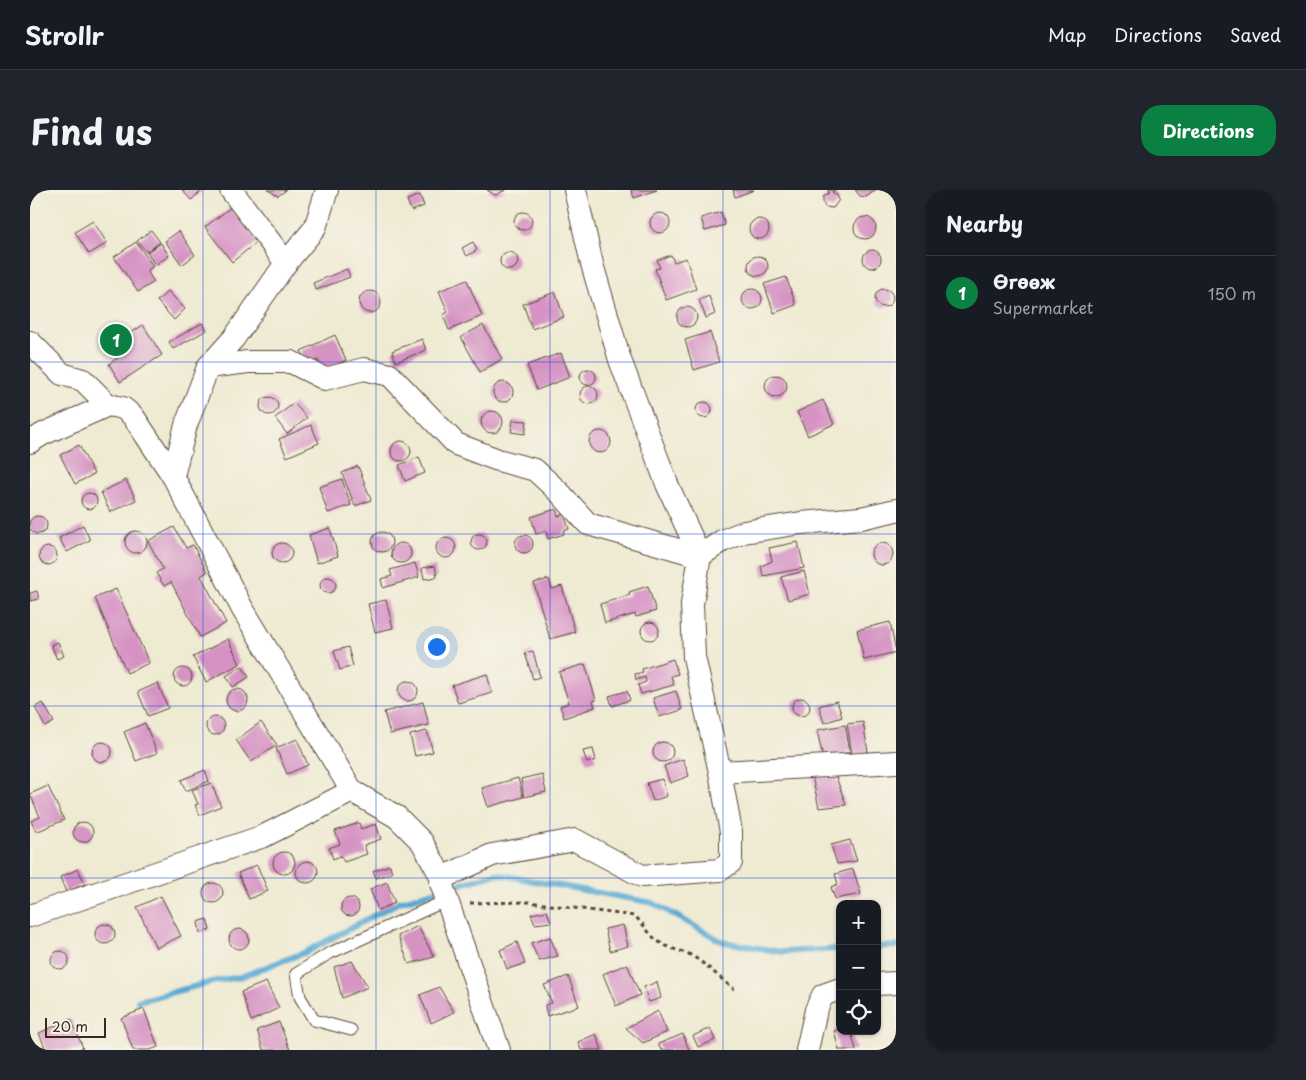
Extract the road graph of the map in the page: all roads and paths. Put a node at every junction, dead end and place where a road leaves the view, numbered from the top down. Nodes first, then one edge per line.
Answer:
1 (231, 190) edge
2 (327, 190) edge
3 (575, 190) edge
4 (286, 263) junction
5 (30, 342) edge
6 (208, 367) junction
7 (108, 406) junction
8 (30, 442) edge
9 (173, 476) junction
10 (896, 510) edge
11 (700, 556) junction
12 (896, 762) edge
13 (720, 772) junction
14 (352, 792) junction
15 (446, 895) junction
16 (30, 916) edge
17 (896, 983) edge
18 (881, 984) edge
19 (734, 989) dead end
20 (837, 990) edge
21 (350, 1030) dead end
22 (499, 1050) edge
23 (807, 1050) edge

1 - 4 street
2 - 4 street
3 - 11 street
4 - 6 street
5 - 7 street
6 - 9 street
6 - 11 street
7 - 8 street
7 - 9 street
9 - 14 street
10 - 11 street
11 - 13 street
12 - 13 street
13 - 15 street
14 - 15 street
14 - 16 street
15 - 19 path
15 - 21 lane
15 - 22 street
17 - 18 street
20 - 23 street

